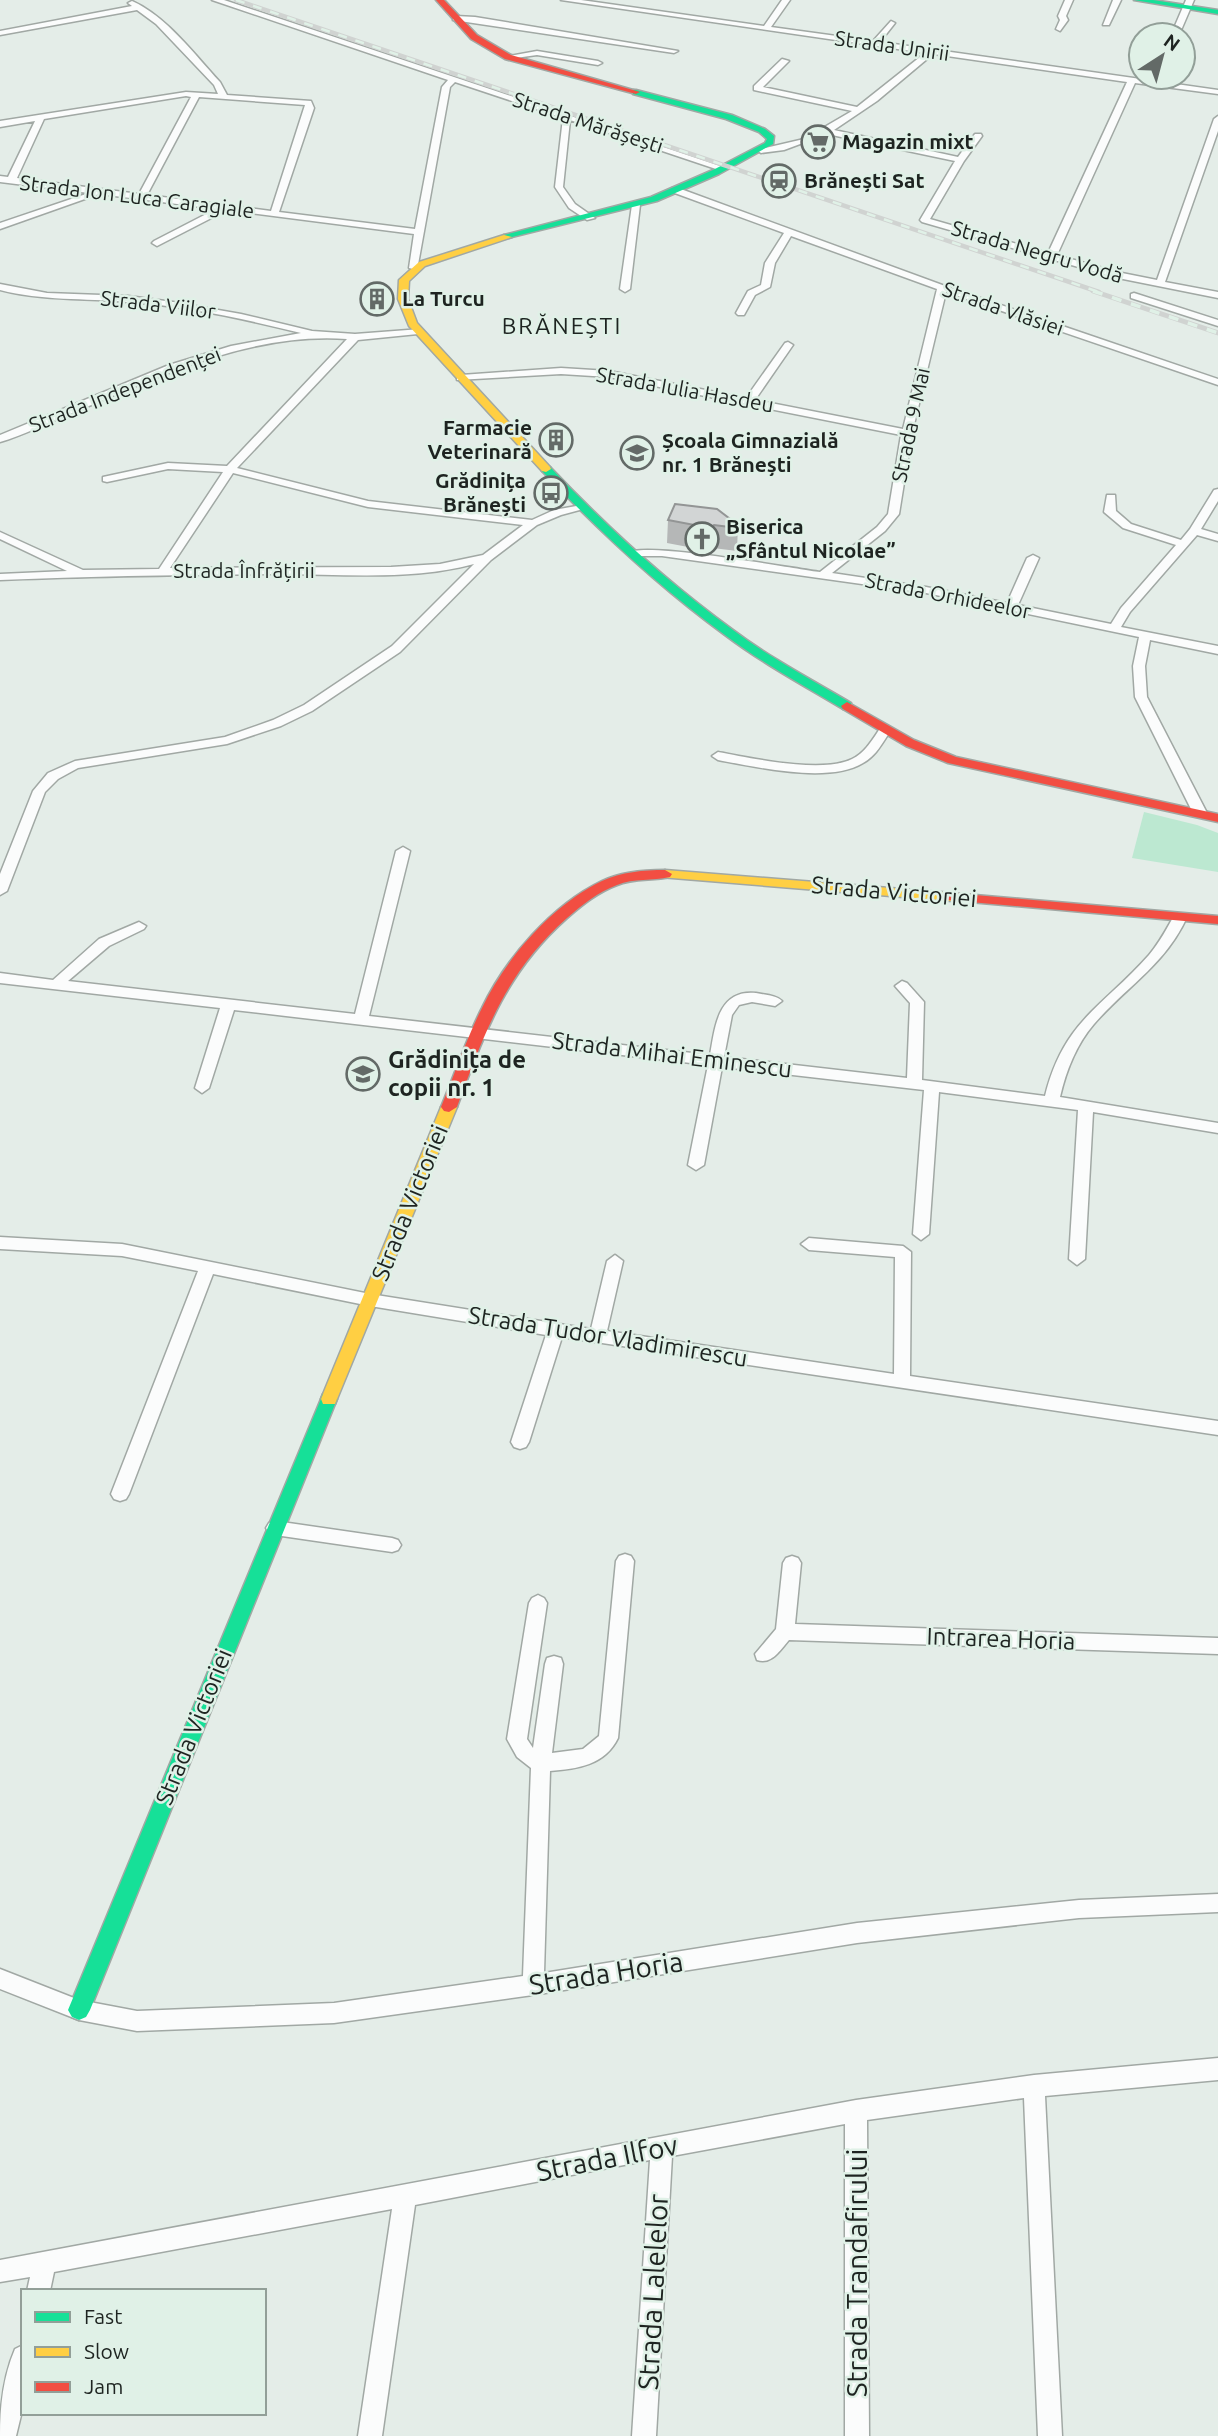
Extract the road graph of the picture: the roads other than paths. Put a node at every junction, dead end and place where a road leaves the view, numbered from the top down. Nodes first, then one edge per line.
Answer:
1 (126, 0) edge
2 (216, 0) edge
3 (440, 0) edge
4 (565, 0) edge
5 (650, 0) edge
6 (786, 0) edge
7 (1069, 0) edge
8 (1117, 0) edge
9 (1138, 0) edge
10 (1166, 2) edge
11 (612, 3) edge
12 (1188, 4) edge
13 (140, 7) junction
14 (642, 10) junction
15 (1218, 12) edge
16 (456, 18) junction
17 (1181, 21) edge
18 (891, 23) dead end
19 (1106, 23) dead end
20 (766, 28) junction
21 (1060, 29) dead end
22 (0, 33) edge
23 (875, 43) junction
24 (674, 51) dead end
25 (932, 51) junction
26 (508, 57) junction
27 (785, 61) dead end
28 (598, 63) dead end
29 (453, 79) junction
30 (1127, 79) edge
31 (1197, 89) edge
32 (1127, 91) edge
33 (1218, 92) edge
34 (197, 94) junction
35 (223, 96) junction
36 (858, 110) junction
37 (569, 117) junction
38 (40, 119) junction
39 (1218, 119) edge
40 (0, 124) edge
41 (826, 131) junction
42 (770, 135) junction
43 (978, 136) dead end
44 (792, 144) junction
45 (761, 150) junction
46 (960, 160) junction
47 (722, 168) junction
48 (0, 179) edge
49 (11, 180) junction
50 (676, 190) junction
51 (101, 192) junction
52 (142, 197) junction
53 (636, 205) junction
54 (225, 208) junction
55 (274, 214) junction
56 (590, 218) junction
57 (0, 226) edge
58 (418, 232) junction
59 (789, 232) junction
60 (157, 243) dead end
61 (1051, 257) junction
62 (414, 268) junction
63 (1160, 284) junction
64 (0, 287) edge
65 (942, 288) junction
66 (625, 289) dead end
67 (20, 293) junction
68 (0, 295) edge
69 (1218, 295) edge
70 (1134, 296) dead end
71 (741, 313) dead end
72 (1218, 323) edge
73 (418, 331) junction
74 (313, 334) junction
75 (355, 337) junction
76 (788, 345) dead end
77 (461, 378) junction
78 (1218, 382) edge
79 (750, 401) junction
80 (0, 428) edge
81 (21, 431) junction
82 (907, 433) junction
83 (0, 439) edge
84 (230, 469) junction
85 (107, 479) dead end
86 (1218, 492) edge
87 (1111, 497) dead end
88 (582, 508) junction
89 (533, 523) junction
90 (1195, 531) junction
91 (0, 535) edge
92 (1218, 538) edge
93 (1183, 544) junction
94 (633, 553) junction
95 (487, 558) junction
96 (1032, 558) dead end
97 (79, 572) junction
98 (162, 572) junction
99 (824, 573) junction
100 (0, 577) edge
101 (1011, 607) junction
102 (1114, 629) junction
103 (1145, 636) junction
104 (1218, 650) edge
105 (885, 730) junction
106 (718, 757) dead end
107 (1200, 813) junction
108 (1218, 818) edge
109 (403, 852) dead end
110 (0, 891) edge
111 (1180, 917) junction
112 (1218, 920) edge
113 (139, 926) dead end
114 (0, 978) edge
115 (57, 984) junction
116 (902, 986) dead end
117 (775, 1001) dead end
118 (228, 1006) junction
119 (361, 1020) junction
120 (480, 1032) junction
121 (717, 1060) junction
122 (914, 1084) junction
123 (932, 1087) junction
124 (202, 1088) dead end
125 (1051, 1102) junction
126 (1086, 1106) junction
127 (1218, 1128) edge
128 (696, 1165) dead end
129 (921, 1234) dead end
130 (0, 1242) edge
131 (809, 1244) dead end
132 (1077, 1259) dead end
133 (615, 1261) dead end
134 (208, 1267) junction
135 (370, 1300) junction
136 (556, 1331) junction
137 (598, 1336) junction
138 (902, 1381) junction
139 (1218, 1428) edge
140 (520, 1442) dead end
141 (120, 1494) dead end
142 (275, 1528) junction
143 (392, 1545) dead end
144 (625, 1561) dead end
145 (792, 1563) dead end
146 (538, 1603) dead end
147 (785, 1632) junction
148 (1218, 1646) edge
149 (764, 1654) dead end
150 (554, 1664) dead end
151 (541, 1762) junction
152 (1218, 1903) edge
153 (0, 1979) edge
154 (533, 1985) junction
155 (79, 2010) junction
156 (1218, 2069) edge
157 (1034, 2086) junction
158 (856, 2111) junction
159 (662, 2147) junction
160 (405, 2197) junction
161 (45, 2264) junction
162 (0, 2271) edge
163 (39, 2289) edge
164 (21, 2365) edge
165 (4, 2436) edge
166 (370, 2436) edge
167 (644, 2436) edge
168 (857, 2436) edge
169 (1050, 2436) edge

1 - 13 street
2 - 29 street, Strada Mărășești
3 - 16 main road
4 - 11 street, Strada Unirii
5 - 14 street
6 - 20 street
7 - 21 street
8 - 19 street
9 - 10 main road
10 - 12 main road
11 - 14 street, Strada Unirii
12 - 15 main road
12 - 17 street
13 - 22 street
13 - 35 street
14 - 20 street, Strada Unirii
16 - 24 street
16 - 26 main road
18 - 23 street
20 - 23 street, Strada Unirii
23 - 25 street, Strada Unirii
25 - 30 street, Strada Unirii
25 - 36 street
26 - 28 street
26 - 42 main road
27 - 36 street
29 - 37 street, Strada Mărășești
29 - 58 street
31 - 33 street, Strada Unirii
32 - 61 street
34 - 35 street, Strada Ion Luca Caragiale
34 - 38 street, Strada Ion Luca Caragiale
34 - 52 street
35 - 55 street, Strada Ion Luca Caragiale
36 - 41 street
37 - 47 street, Strada Mărășești
37 - 56 street
38 - 40 street, Strada Ion Luca Caragiale
38 - 49 street
39 - 63 street
41 - 44 street
41 - 46 street
42 - 44 street
42 - 45 main road
43 - 46 street, Strada Negru Vodă
44 - 45 street
45 - 47 main road
46 - 61 street, Strada Negru Vodă
47 - 50 main road
48 - 49 street, Strada Ion Luca Caragiale
49 - 51 street, Strada Ion Luca Caragiale
50 - 53 main road
50 - 59 street, Strada Vlăsiei
51 - 52 street, Strada Ion Luca Caragiale
51 - 57 street
52 - 54 street, Strada Ion Luca Caragiale
53 - 56 main road
53 - 66 street
54 - 55 street, Strada Ion Luca Caragiale
54 - 60 street
55 - 58 street, Strada Ion Luca Caragiale
56 - 62 main road
58 - 62 street
59 - 65 street, Strada Vlăsiei
59 - 71 street
61 - 63 street, Strada Negru Vodă
62 - 73 main road
63 - 69 street, Strada Negru Vodă
64 - 67 street, Strada Viilor
65 - 78 street, Strada Vlăsiei
65 - 82 street, Strada 9 Mai
67 - 68 street
67 - 74 street, Strada Viilor
70 - 72 street
73 - 75 street, Strada Independenței
73 - 77 main road
74 - 75 street, Strada Independenței
74 - 81 street, Strada Independenței
75 - 84 street
76 - 79 street
77 - 79 street, Strada Iulia Hasdeu
77 - 88 main road
79 - 82 street, Strada Iulia Hasdeu
80 - 81 street
81 - 83 street, Strada Independenței
82 - 99 street, Strada 9 Mai
84 - 85 street
84 - 89 street
84 - 98 street
86 - 90 street
87 - 93 street
88 - 89 street
88 - 94 main road
89 - 95 street
90 - 92 street
90 - 93 street
91 - 97 street
93 - 102 street
94 - 99 street, Strada Orhideelor
94 - 105 main road
95 - 98 street, Strada Înfrățirii
95 - 110 street
96 - 101 street
97 - 98 street, Strada Înfrățirii
97 - 100 street, Strada Înfrățirii
99 - 101 street, Strada Orhideelor
101 - 102 street, Strada Orhideelor
102 - 103 street, Strada Orhideelor
103 - 104 street, Strada Orhideelor
103 - 107 street
105 - 106 street
105 - 107 main road
107 - 108 main road
109 - 119 street
111 - 112 main road, Strada Victoriei
111 - 120 main road, Strada Victoriei
111 - 125 street
113 - 115 street
114 - 115 street, Strada Mihai Eminescu
115 - 118 street, Strada Mihai Eminescu
116 - 122 street
117 - 121 street
118 - 119 street, Strada Mihai Eminescu
118 - 124 street
119 - 120 street, Strada Mihai Eminescu
120 - 121 street, Strada Mihai Eminescu
120 - 135 main road, Strada Victoriei
121 - 122 street, Strada Mihai Eminescu
121 - 128 street
122 - 123 street, Strada Mihai Eminescu
123 - 125 street, Strada Mihai Eminescu
123 - 129 street
125 - 126 street, Strada Mihai Eminescu
126 - 127 street, Strada Mihai Eminescu
126 - 132 street
130 - 134 street, Strada Tudor Vladimirescu
131 - 138 street
133 - 137 street
134 - 135 street, Strada Tudor Vladimirescu
134 - 141 street
135 - 136 street, Strada Tudor Vladimirescu
135 - 142 main road, Strada Victoriei
136 - 137 street, Strada Tudor Vladimirescu
136 - 140 street
137 - 138 street, Strada Tudor Vladimirescu
138 - 139 street, Strada Tudor Vladimirescu
142 - 143 street
142 - 155 main road, Strada Victoriei
144 - 151 street
145 - 147 street
146 - 151 street
147 - 148 street, Intrarea Horia
147 - 149 street
150 - 151 street
151 - 154 street
152 - 154 street, Strada Horia
153 - 155 street, Strada Horia
154 - 155 street, Strada Horia
156 - 157 street, Strada Ilfov
157 - 158 street, Strada Ilfov
157 - 169 street
158 - 159 street, Strada Ilfov
158 - 168 street, Strada Trandafirului
159 - 160 street, Strada Ilfov
159 - 167 street, Strada Lalelelor
160 - 161 street, Strada Ilfov
160 - 166 street
161 - 162 street, Strada Ilfov
161 - 163 street
164 - 165 street

